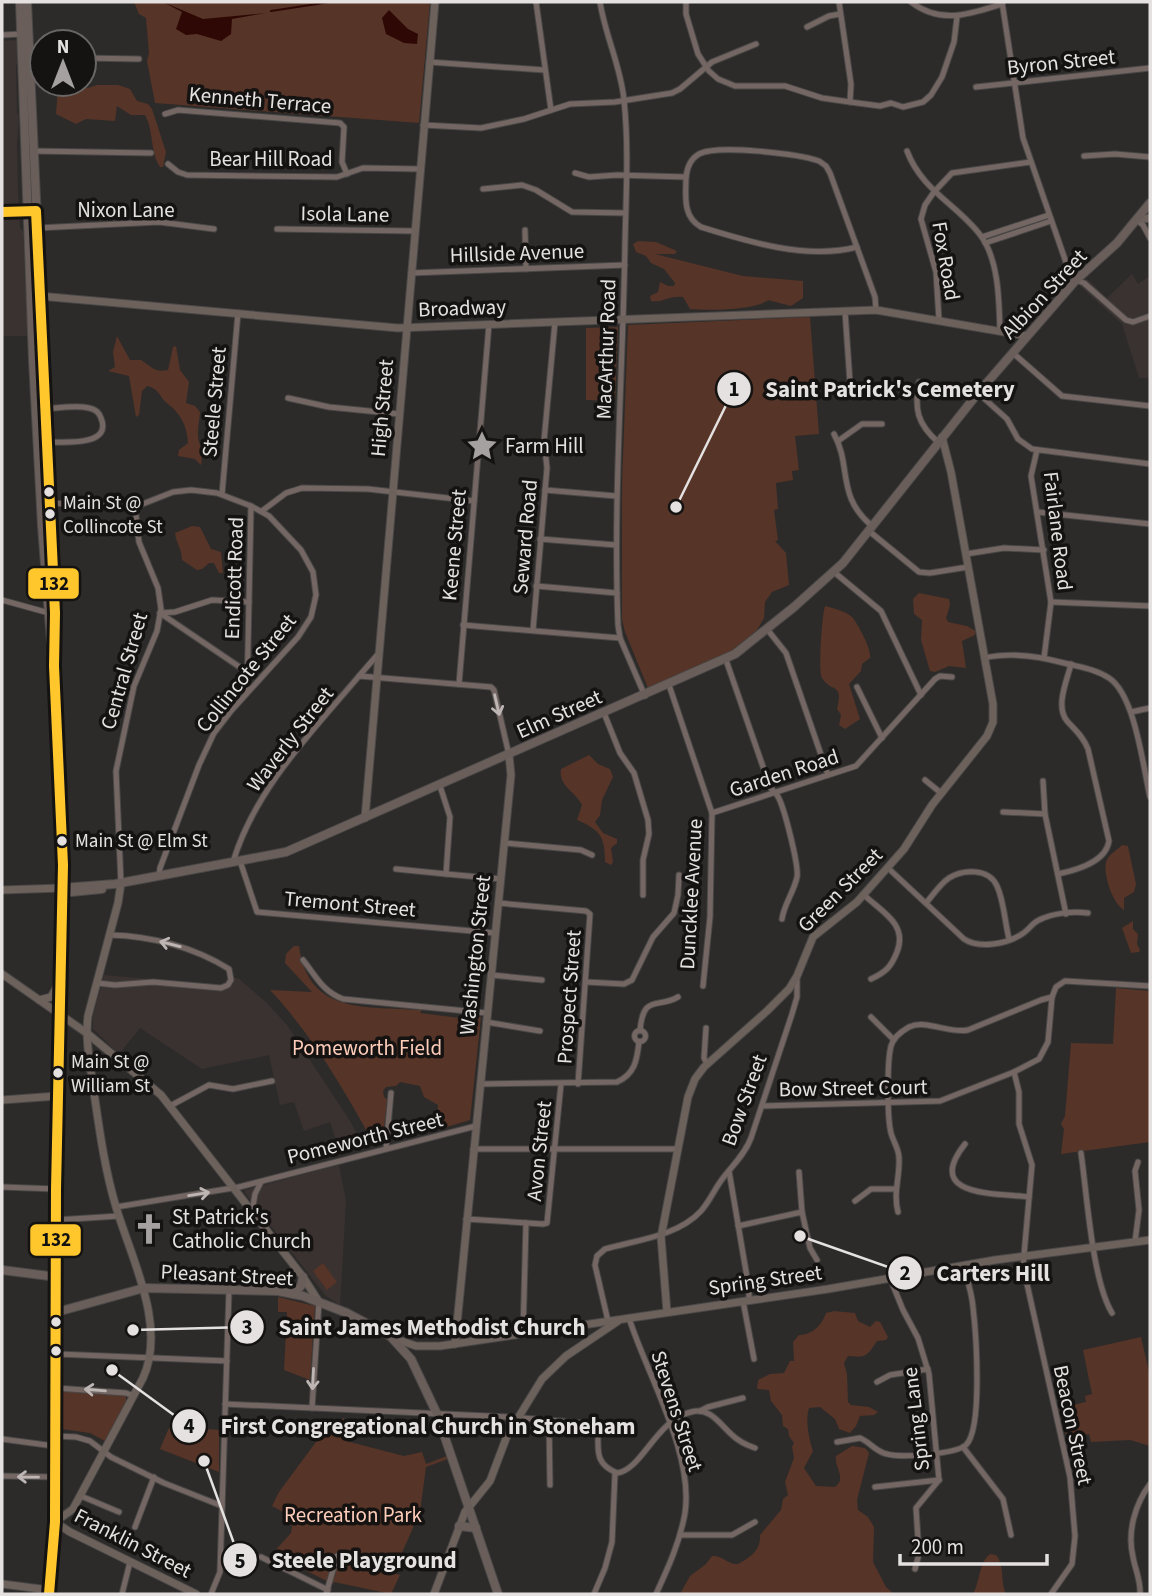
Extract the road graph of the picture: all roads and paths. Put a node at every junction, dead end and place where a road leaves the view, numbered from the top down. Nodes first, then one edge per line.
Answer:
1 (20, 2) edge
2 (27, 2) edge
3 (435, 2) edge
4 (536, 2) edge
5 (600, 2) edge
6 (686, 2) edge
7 (839, 2) edge
8 (911, 2) edge
9 (1002, 3) edge
10 (840, 14) junction
11 (957, 17) junction
12 (807, 27) dead end
13 (28, 30) edge
14 (4, 34) edge
15 (21, 34) junction
16 (756, 44) dead end
17 (98, 58) edge
18 (139, 59) dead end
19 (429, 62) junction
20 (706, 67) junction
21 (1150, 68) edge
22 (544, 70) junction
23 (1014, 83) junction
24 (976, 87) dead end
25 (31, 98) edge
26 (625, 100) junction
27 (850, 102) junction
28 (551, 110) junction
29 (165, 114) dead end
30 (423, 125) junction
31 (33, 151) junction
32 (907, 151) dead end
33 (151, 153) dead end
34 (1084, 156) dead end
35 (1150, 157) edge
36 (1031, 162) junction
37 (168, 164) dead end
38 (419, 169) junction
39 (575, 173) dead end
40 (347, 174) junction
41 (625, 175) junction
42 (686, 177) junction
43 (483, 189) dead end
44 (934, 192) junction
45 (1150, 203) edge
46 (625, 213) junction
47 (1050, 218) junction
48 (1150, 218) edge
49 (1138, 220) junction
50 (37, 228) junction
51 (214, 229) dead end
52 (277, 229) dead end
53 (525, 230) dead end
54 (413, 231) junction
55 (1150, 238) edge
56 (983, 240) junction
57 (857, 247) junction
58 (625, 265) junction
59 (526, 269) junction
60 (411, 273) junction
61 (1076, 280) junction
62 (39, 296) junction
63 (876, 310) junction
64 (845, 311) junction
65 (238, 312) junction
66 (1150, 316) edge
67 (624, 319) junction
68 (939, 320) junction
69 (555, 322) junction
70 (489, 324) junction
71 (406, 328) junction
72 (1000, 331) junction
73 (1027, 336) junction
74 (1013, 353) junction
75 (919, 382) dead end
76 (850, 383) dead end
77 (978, 393) junction
78 (288, 398) dead end
79 (1150, 407) edge
80 (45, 409) junction
81 (399, 414) junction
82 (881, 424) dead end
83 (834, 433) dead end
84 (940, 440) junction
85 (838, 441) junction
86 (47, 442) junction
87 (1037, 450) junction
88 (1150, 464) edge
89 (39, 477) junction
90 (48, 482) junction
91 (545, 490) junction
92 (392, 493) junction
93 (222, 494) junction
94 (616, 496) junction
95 (474, 501) junction
96 (49, 503) junction
97 (251, 506) junction
98 (135, 507) junction
99 (262, 511) junction
100 (1037, 512) junction
101 (1150, 524) edge
102 (871, 529) junction
103 (540, 539) junction
104 (616, 545) junction
105 (1044, 550) junction
106 (966, 554) junction
107 (48, 557) junction
108 (968, 567) junction
109 (834, 572) junction
110 (536, 586) junction
111 (617, 593) junction
112 (2, 600) edge
113 (249, 602) junction
114 (1051, 602) junction
115 (1150, 606) edge
116 (51, 613) junction
117 (160, 614) junction
118 (463, 625) junction
119 (767, 629) junction
120 (533, 630) junction
121 (620, 638) junction
122 (379, 653) junction
123 (984, 658) junction
124 (1044, 658) junction
125 (726, 660) junction
126 (1071, 664) junction
127 (247, 672) junction
128 (359, 676) junction
129 (377, 677) junction
130 (952, 677) dead end
131 (459, 684) junction
132 (669, 685) junction
133 (857, 687) dead end
134 (247, 694) junction
135 (645, 695) junction
136 (921, 695) junction
137 (1150, 708) edge
138 (1131, 712) junction
139 (604, 713) junction
140 (882, 738) junction
141 (509, 755) junction
142 (828, 775) junction
143 (925, 780) dead end
144 (1043, 781) dead end
145 (440, 786) junction
146 (774, 792) junction
147 (941, 793) junction
148 (1150, 797) edge
149 (1003, 812) dead end
150 (712, 813) junction
151 (1045, 814) junction
152 (365, 818) junction
153 (504, 843) junction
154 (593, 855) dead end
155 (236, 861) junction
156 (888, 868) junction
157 (396, 869) dead end
158 (446, 874) junction
159 (1058, 874) junction
160 (679, 875) dead end
161 (159, 876) junction
162 (501, 879) junction
163 (118, 883) junction
164 (62, 888) junction
165 (2, 890) edge
166 (643, 895) dead end
167 (864, 895) junction
168 (498, 903) junction
169 (926, 903) junction
170 (1088, 913) dead end
171 (1066, 914) junction
172 (782, 919) dead end
173 (495, 933) junction
174 (110, 935) junction
175 (1009, 939) junction
176 (303, 960) dead end
177 (2, 974) edge
178 (491, 975) junction
179 (797, 976) junction
180 (871, 979) dead end
181 (542, 981) dead end
182 (586, 982) junction
183 (59, 983) junction
184 (97, 983) junction
185 (704, 986) dead end
186 (1150, 986) edge
187 (678, 997) dead end
188 (1052, 997) junction
189 (39, 1000) junction
190 (59, 1014) junction
191 (487, 1017) junction
192 (871, 1017) dead end
193 (706, 1028) dead end
194 (540, 1031) dead end
195 (84, 1032) junction
196 (58, 1037) junction
197 (894, 1040) junction
198 (707, 1063) junction
199 (1014, 1072) junction
200 (272, 1081) dead end
201 (480, 1084) junction
202 (561, 1084) junction
203 (578, 1084) junction
204 (391, 1093) dead end
205 (57, 1096) junction
206 (2, 1100) edge
207 (890, 1104) junction
208 (170, 1106) junction
209 (762, 1106) junction
210 (475, 1126) junction
211 (965, 1144) dead end
212 (386, 1148) junction
213 (473, 1149) junction
214 (555, 1149) junction
215 (678, 1149) junction
216 (1081, 1153) dead end
217 (1138, 1162) dead end
218 (729, 1171) junction
219 (799, 1172) dead end
220 (261, 1181) junction
221 (2, 1187) edge
222 (233, 1188) junction
223 (56, 1189) junction
224 (896, 1189) junction
225 (1029, 1196) junction
226 (855, 1201) dead end
227 (116, 1207) junction
228 (252, 1212) junction
229 (802, 1212) junction
230 (898, 1212) dead end
231 (119, 1216) junction
232 (467, 1219) junction
233 (56, 1220) junction
234 (526, 1223) junction
235 (738, 1226) junction
236 (661, 1234) junction
237 (1150, 1240) edge
238 (1135, 1242) junction
239 (1094, 1247) junction
240 (1023, 1257) junction
241 (817, 1260) dead end
242 (963, 1265) junction
243 (2, 1270) edge
244 (57, 1277) junction
245 (303, 1277) junction
246 (890, 1278) junction
247 (144, 1288) junction
248 (229, 1290) junction
249 (293, 1294) junction
250 (746, 1301) junction
251 (319, 1302) junction
252 (57, 1312) junction
253 (667, 1312) junction
254 (1112, 1313) dead end
255 (625, 1318) junction
256 (608, 1321) junction
257 (523, 1334) junction
258 (390, 1336) junction
259 (411, 1344) joint
260 (455, 1344) junction
261 (427, 1347) junction
262 (57, 1354) junction
263 (150, 1358) junction
264 (411, 1359) junction
265 (754, 1359) dead end
266 (227, 1360) junction
267 (928, 1369) junction
268 (877, 1382) dead end
269 (56, 1388) junction
270 (134, 1396) junction
271 (743, 1398) dead end
272 (225, 1404) junction
273 (312, 1408) junction
274 (700, 1411) junction
275 (437, 1414) junction
276 (518, 1418) junction
277 (549, 1420) junction
278 (668, 1422) junction
279 (54, 1436) junction
280 (2, 1439) edge
281 (837, 1442) dead end
282 (54, 1446) junction
283 (963, 1447) junction
284 (755, 1448) dead end
285 (104, 1452) junction
286 (937, 1452) junction
287 (615, 1473) junction
288 (2, 1476) edge
289 (54, 1477) junction
290 (154, 1477) junction
291 (939, 1480) junction
292 (1150, 1484) edge
293 (550, 1485) dead end
294 (875, 1486) dead end
295 (81, 1496) junction
296 (222, 1506) junction
297 (469, 1506) junction
298 (119, 1512) dead end
299 (55, 1522) junction
300 (755, 1522) dead end
301 (459, 1526) junction
302 (135, 1527) dead end
303 (476, 1528) junction
304 (680, 1535) junction
305 (1011, 1535) dead end
306 (337, 1556) dead end
307 (261, 1557) dead end
308 (130, 1562) junction
309 (915, 1569) dead end
310 (2, 1584) edge
311 (19, 1590) edge
312 (49, 1592) edge
313 (327, 1592) edge
314 (122, 1594) edge
315 (196, 1594) edge
316 (211, 1594) edge
317 (434, 1594) edge
318 (498, 1594) edge
319 (594, 1594) edge
320 (656, 1594) edge
321 (1051, 1594) edge
322 (1140, 1594) edge

1 - 15 main road
2 - 13 main road
3 - 19 street, High Street
4 - 22 street
5 - 26 street, MacArthur Road
6 - 20 street
7 - 10 street
8 - 11 street
9 - 11 street
9 - 23 street
10 - 12 street
10 - 27 street
11 - 27 street
14 - 15 street
15 - 89 main road
16 - 20 street
17 - 18 street
19 - 22 street
19 - 30 street, High Street
20 - 26 street
20 - 27 street
21 - 23 street, Byron Street
22 - 28 street
23 - 24 street, Byron Street
23 - 36 street
25 - 31 main road
26 - 28 street
26 - 41 street, MacArthur Road
28 - 30 street
29 - 40 street, Kenneth Terrace
30 - 38 street, High Street
31 - 33 street
31 - 50 main road
32 - 44 street
34 - 35 street
36 - 44 street, Fox Road
36 - 47 street
37 - 40 street, Bear Hill Road
38 - 40 street, Bear Hill Road
38 - 54 street, High Street
39 - 41 street
41 - 42 street
41 - 46 street, MacArthur Road
42 - 57 street
42 - 57 street
43 - 46 street
44 - 56 street
44 - 68 street, Fox Road
45 - 49 main road, Albion Street
46 - 58 street, MacArthur Road
47 - 56 street
47 - 61 street
48 - 49 street
49 - 55 street
49 - 61 main road, Albion Street
50 - 51 street, Nixon Lane
50 - 62 main road
52 - 54 street, Isola Lane
53 - 59 street
54 - 60 street, High Street
56 - 72 street
57 - 63 street
58 - 59 street, Hillside Avenue
58 - 67 street, MacArthur Road
59 - 60 street, Hillside Avenue
60 - 71 street, High Street
61 - 66 street
61 - 73 main road, Albion Street
62 - 65 street, Broadway
62 - 80 main road
63 - 64 street, Broadway
63 - 68 street, Broadway
64 - 67 street, Broadway
64 - 76 street
65 - 71 street, Broadway
65 - 93 street, Steele Street
67 - 69 street, Broadway
67 - 94 street, MacArthur Road
68 - 72 street, Broadway
69 - 70 street, Broadway
69 - 91 street, Seward Road
70 - 71 street, Broadway
70 - 95 street, Keene Street
71 - 81 street, High Street
72 - 73 street, Broadway
73 - 74 main road, Albion Street
74 - 77 main road, Albion Street
74 - 79 street
75 - 84 street
77 - 84 main road, Albion Street
77 - 87 street
78 - 81 street
80 - 86 main road
80 - 86 street
81 - 92 street, High Street
82 - 85 street
83 - 85 street
84 - 102 main road, Elm Street
84 - 106 street, Green Street
85 - 102 street
86 - 90 main road
87 - 88 street
87 - 100 street, Fairlane Road
89 - 90 main road
89 - 107 main road
90 - 96 main road
91 - 94 street
91 - 103 street, Seward Road
92 - 95 street
92 - 99 street
92 - 122 street, High Street
93 - 97 street, Collincote Street
93 - 98 street, Collincote Street
94 - 104 street, MacArthur Road
95 - 118 street, Keene Street
96 - 98 street, Collincote Street
96 - 107 main road
97 - 99 street, Collincote Street
97 - 113 street, Endicott Road
98 - 117 street, Central Street
99 - 134 street, Collincote Street
100 - 101 street
100 - 105 street, Fairlane Road
102 - 108 street
102 - 109 main road, Elm Street
103 - 104 street
103 - 110 street, Seward Road
104 - 111 street, MacArthur Road
105 - 106 street
105 - 114 street, Fairlane Road
106 - 108 street, Green Street
107 - 116 main road
108 - 123 street, Green Street
109 - 119 main road, Elm Street
109 - 136 street
110 - 111 street
110 - 120 street, Seward Road
111 - 121 street, MacArthur Road
112 - 116 street
113 - 117 street
113 - 127 street, Endicott Road
114 - 115 street
114 - 124 street, Fairlane Road
116 - 164 main road
117 - 127 street
117 - 163 street, Central Street
118 - 120 street
118 - 131 street, Keene Street
119 - 125 main road, Elm Street
119 - 142 street
120 - 121 street
121 - 135 street, MacArthur Road
122 - 128 street, Waverly Street
122 - 129 street, High Street
123 - 124 street
123 - 147 street, Green Street
124 - 126 street
125 - 132 main road, Elm Street
125 - 146 street
126 - 138 street
126 - 159 street
127 - 134 street, Endicott Road
128 - 129 street, Waverly Street
128 - 155 street, Waverly Street
129 - 131 street, Washington Street
129 - 152 street, High Street
130 - 136 street, Garden Road
131 -> 141 street, Washington Street
132 - 135 main road, Elm Street
132 - 150 street, Duncklee Avenue
133 - 140 street
134 - 161 street, Collincote Street
135 - 139 main road, Elm Street
136 - 140 street, Garden Road
137 - 138 street
138 - 148 street
139 - 141 main road, Elm Street
139 - 166 street
140 - 142 street, Garden Road
141 - 145 main road, Elm Street
141 - 153 street, Washington Street
142 - 146 street, Garden Road
143 - 147 street
144 - 151 street
145 - 152 main road, Elm Street
145 - 158 street
146 - 150 street, Garden Road
146 - 172 street
147 - 156 street, Green Street
149 - 151 street
150 - 185 street, Duncklee Avenue
151 - 159 street
152 - 155 main road, Elm Street
153 - 154 street
153 - 162 street, Washington Street
155 - 161 main road, Elm Street
155 - 173 street, Tremont Street
156 - 167 street, Green Street
156 - 169 street
157 - 158 street
158 - 162 street
159 - 171 street
160 - 182 street
161 - 163 main road, Elm Street
162 - 168 street, Washington Street
163 - 164 main road, Elm Street
163 - 174 street, Central Street
164 - 165 street, Elm Street
164 - 183 main road
167 - 179 street, Green Street
167 - 180 street
168 - 173 street, Washington Street
168 - 182 street, Prospect Street
169 - 175 street
169 - 175 street
170 - 171 street
171 - 175 street
173 - 178 street, Washington Street
174 - 184 street, Central Street
184 -> 174 street
176 - 191 street
177 - 189 street
178 - 181 street
178 - 191 street, Washington Street
179 - 198 street, Green Street
179 - 209 street, Bow Street
182 - 203 street, Prospect Street
183 - 189 street
183 - 190 main road
184 - 195 street, Central Street
186 - 188 street
187 - 203 street
188 - 197 street
188 - 199 street, Bow Street Court
189 - 190 street
190 - 195 street
190 - 196 main road
191 - 194 street
191 - 201 street, Washington Street
192 - 197 street
193 - 198 street
195 - 196 street
195 - 208 street
195 - 227 street, Central Street
196 - 205 main road
197 - 207 street
198 - 215 street, Green Street
199 - 207 street, Bow Street Court
199 - 225 street, Beacon Street
200 - 208 street
201 - 202 street
201 - 210 street, Washington Street
202 - 203 street
202 - 214 street, Avon Street
204 - 212 street
205 - 206 street
205 - 223 main road
207 - 209 street, Bow Street Court
207 - 224 street
208 - 222 street
209 - 218 street, Bow Street
210 - 212 street, Pomeworth Street
210 - 213 street, Washington Street
211 - 225 street
212 - 220 street, Pomeworth Street
213 - 214 street
213 - 232 street, Washington Street
214 - 215 street
214 - 234 street, Avon Street
215 - 236 street, Green Street
216 - 239 street
217 - 238 street
218 - 235 street
218 - 236 street, Bow Street
219 - 229 street
220 - 222 street, Pomeworth Street
220 - 228 street, Pomeworth Street
221 - 223 street
227 -> 222 street, Pomeworth Street
222 - 228 street
223 - 233 main road
224 - 226 street
224 - 230 street
225 - 240 street, Beacon Street
227 - 231 street, Central Street
228 - 245 street
229 - 235 street
229 - 241 street
231 - 233 street
231 - 247 street, Central Street
232 - 234 street, Avon Street
232 - 260 street, Washington Street
233 - 244 main road
234 - 257 street
235 - 250 street
236 - 253 street, Green Street
236 - 256 street, Bow Street
237 - 238 street, Spring Street
238 - 239 street, Spring Street
239 - 240 street, Spring Street
239 - 254 street
240 - 242 street, Spring Street
240 - 321 street, Beacon Street
242 - 246 street, Spring Street
242 - 283 street
243 - 244 main road
244 - 252 main road
245 - 249 main road
245 - 251 street
246 - 250 street, Spring Street
246 - 267 street, Spring Lane
247 - 248 main road, Pleasant Street
247 - 252 main road, Pleasant Street
247 - 263 street, Central Street
248 - 249 main road, Pleasant Street
248 - 266 street
249 - 251 main road, Pleasant Street
250 - 253 street, Spring Street
250 - 265 street
251 - 258 main road, Pleasant Street
251 -> 273 street
252 - 262 main road
253 - 255 street, Spring Street
255 - 256 street, Spring Street
255 - 276 street
255 - 278 street, Stevens Street
256 - 257 street, Spring Street
257 - 260 street, Spring Street
258 - 259 street, Pleasant Street
258 - 264 main road, Pleasant Street
259 - 261 street, Spring Street
260 - 261 street, Spring Street
261 - 264 street
262 - 263 street
262 - 269 main road
263 - 266 street
263 - 270 street, Central Street
264 - 275 main road, Pleasant Street
266 - 272 street
267 - 268 street
267 - 286 street, Spring Lane
270 -> 269 street
269 - 279 main road
270 - 285 street, Central Street
271 - 274 street
272 - 273 street
272 - 296 street
273 - 275 street
274 - 278 street
274 - 284 street
275 - 276 street
275 - 297 main road, Pleasant Street
276 - 277 street
276 - 297 street
277 - 287 street
277 - 293 street
278 - 287 street
278 - 304 street, Stevens Street
279 - 282 main road
279 - 285 street
280 - 282 street
281 - 286 street
282 - 289 main road
283 - 286 street
283 - 305 street
285 - 290 street
285 - 295 street, Central Street
286 - 291 street, Spring Lane
287 - 319 street
289 -> 288 street
289 - 299 main road
290 - 296 street
290 - 302 street
291 - 294 street
291 - 309 street
292 - 322 street
295 - 298 street
295 - 299 street, Central Street
296 - 316 street
297 - 301 street
297 - 303 main road, Pleasant Street
299 - 308 street, Franklin Street
299 - 312 main road
300 - 304 street
301 - 303 main road
301 - 317 street
303 - 318 main road, Pleasant Street
304 - 320 street, Stevens Street
306 - 313 street
307 - 313 street
308 - 314 street
308 - 315 street, Franklin Street
310 - 311 street
311 - 312 street

